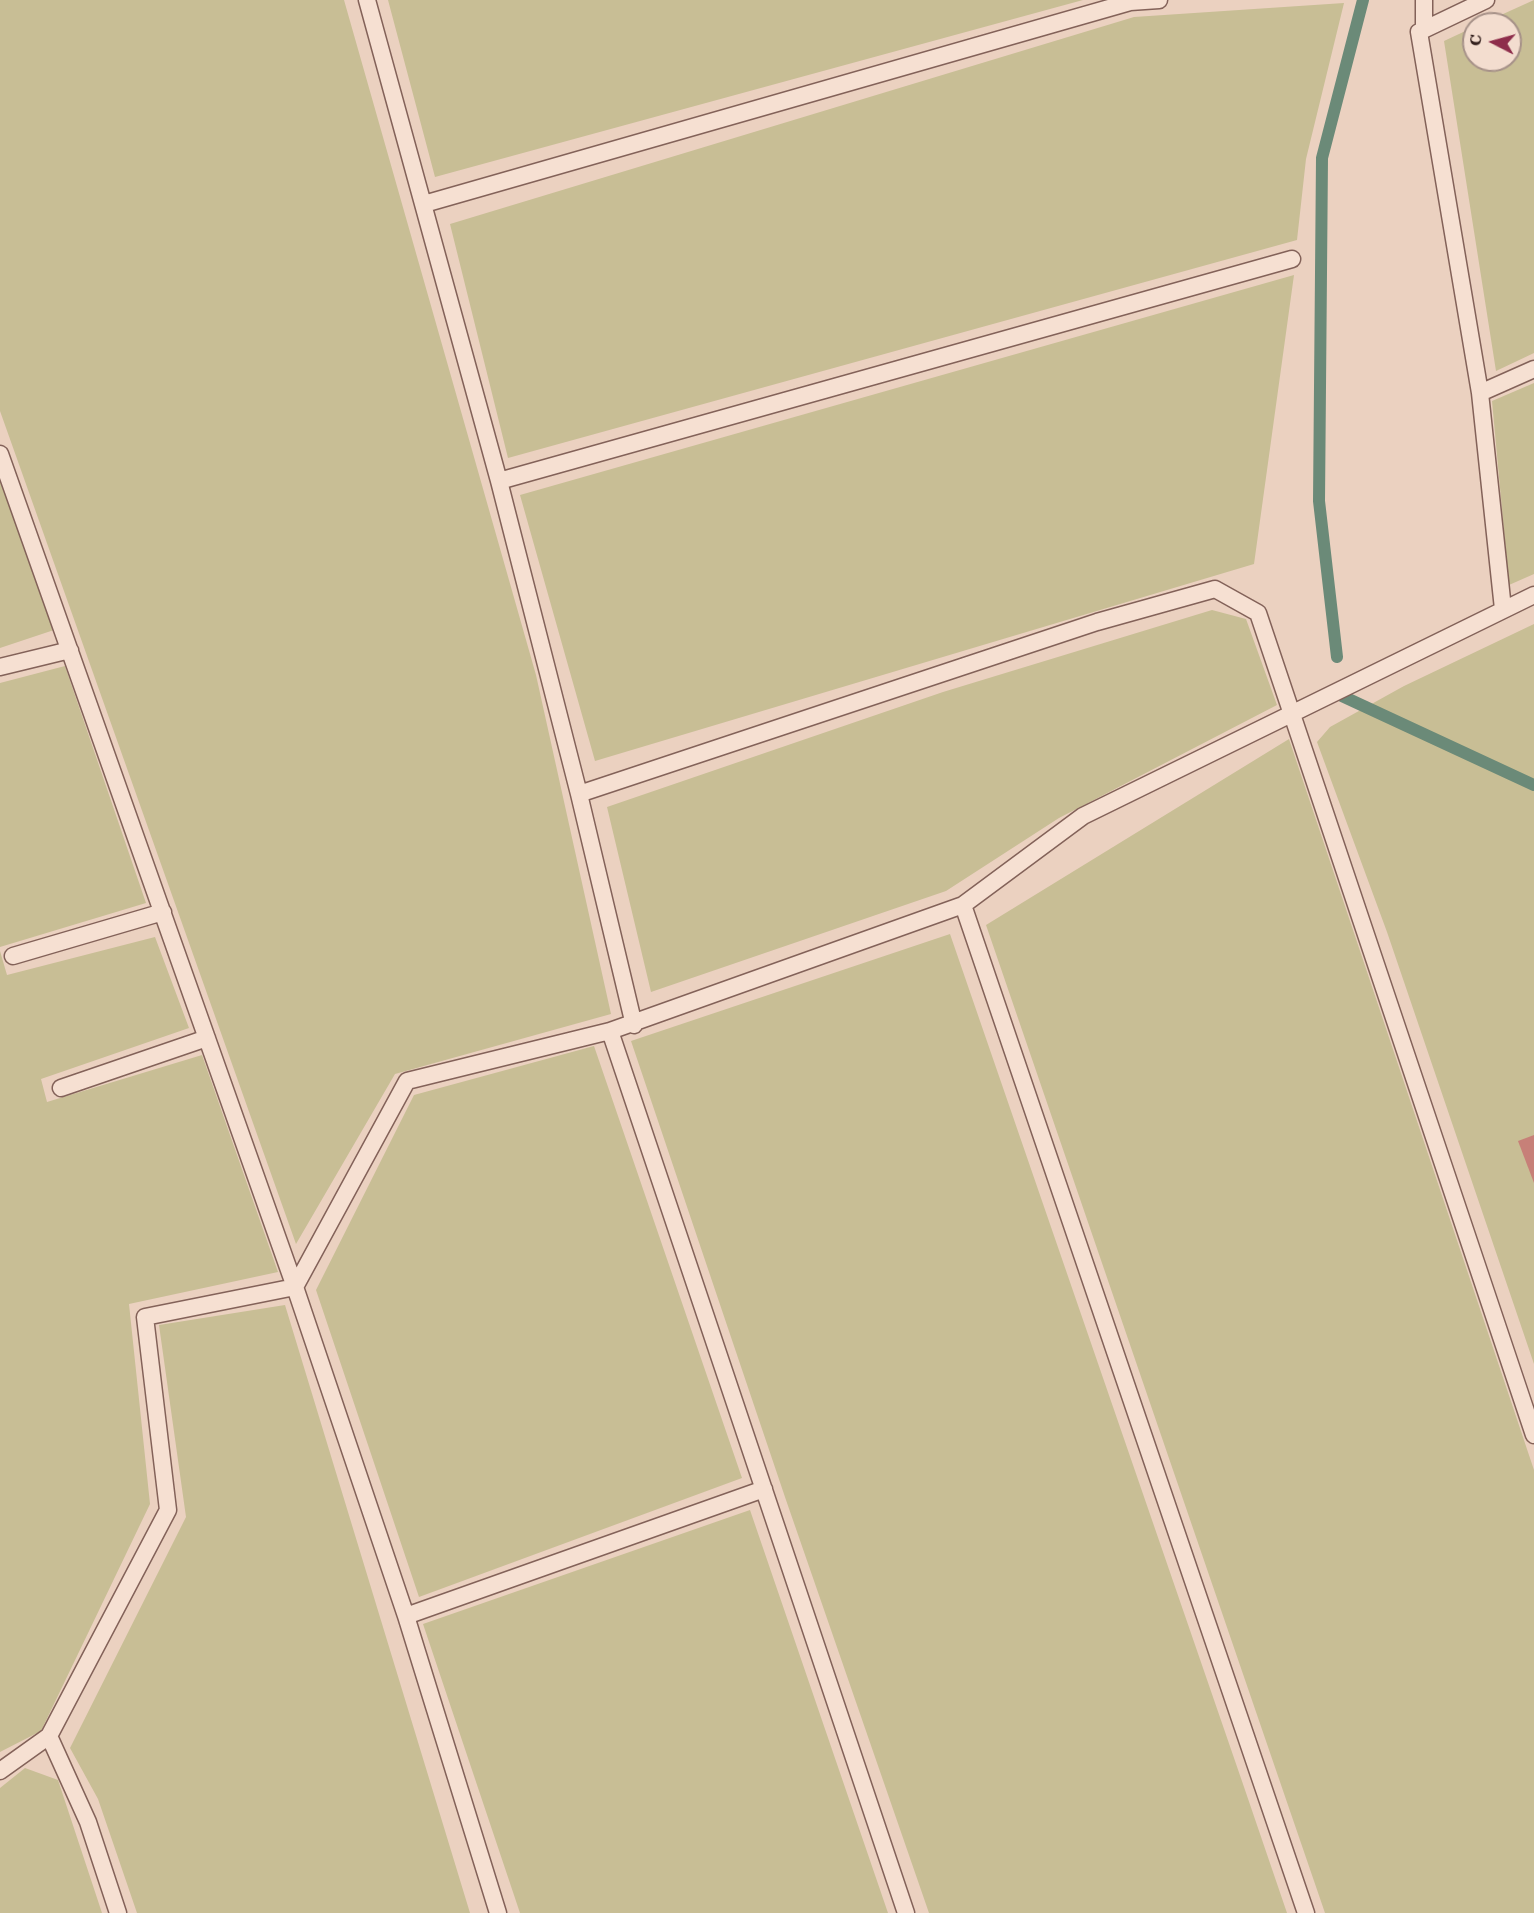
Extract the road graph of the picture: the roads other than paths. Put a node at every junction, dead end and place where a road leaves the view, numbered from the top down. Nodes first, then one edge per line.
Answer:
1 (367, 0) edge
2 (1159, 0) edge
3 (1424, 0) edge
4 (1486, 0) edge
5 (1424, 29) junction
6 (424, 204) junction
7 (1292, 258) dead end
8 (1534, 369) edge
9 (1480, 393) junction
10 (0, 454) edge
11 (499, 481) junction
12 (1534, 595) edge
13 (1503, 609) junction
14 (70, 650) junction
15 (0, 667) edge
16 (1291, 716) junction
17 (579, 794) junction
18 (963, 905) junction
19 (163, 912) junction
20 (13, 956) dead end
21 (634, 1025) junction
22 (610, 1031) junction
23 (207, 1038) junction
24 (61, 1088) dead end
25 (295, 1287) junction
26 (1534, 1434) edge
27 (764, 1489) junction
28 (406, 1616) junction
29 (49, 1736) junction
30 (0, 1771) edge
31 (118, 1913) edge
32 (498, 1913) edge
33 (906, 1913) edge
34 (1306, 1913) edge

1 - 6 lane
2 - 6 lane
3 - 5 lane
4 - 5 lane
5 - 9 lane
6 - 11 lane
7 - 11 lane
8 - 9 lane
9 - 13 lane
10 - 14 lane
11 - 17 lane
12 - 13 lane
13 - 16 lane
14 - 15 lane
14 - 19 lane
16 - 17 lane
16 - 18 lane
16 - 26 lane
17 - 21 lane
18 - 21 lane
18 - 34 lane
19 - 20 lane
19 - 23 lane
21 - 22 lane
22 - 25 lane
22 - 27 lane
23 - 24 lane
23 - 25 lane
25 - 28 lane
25 - 29 lane
27 - 28 lane
27 - 33 lane
28 - 32 lane
29 - 30 lane
29 - 31 lane

